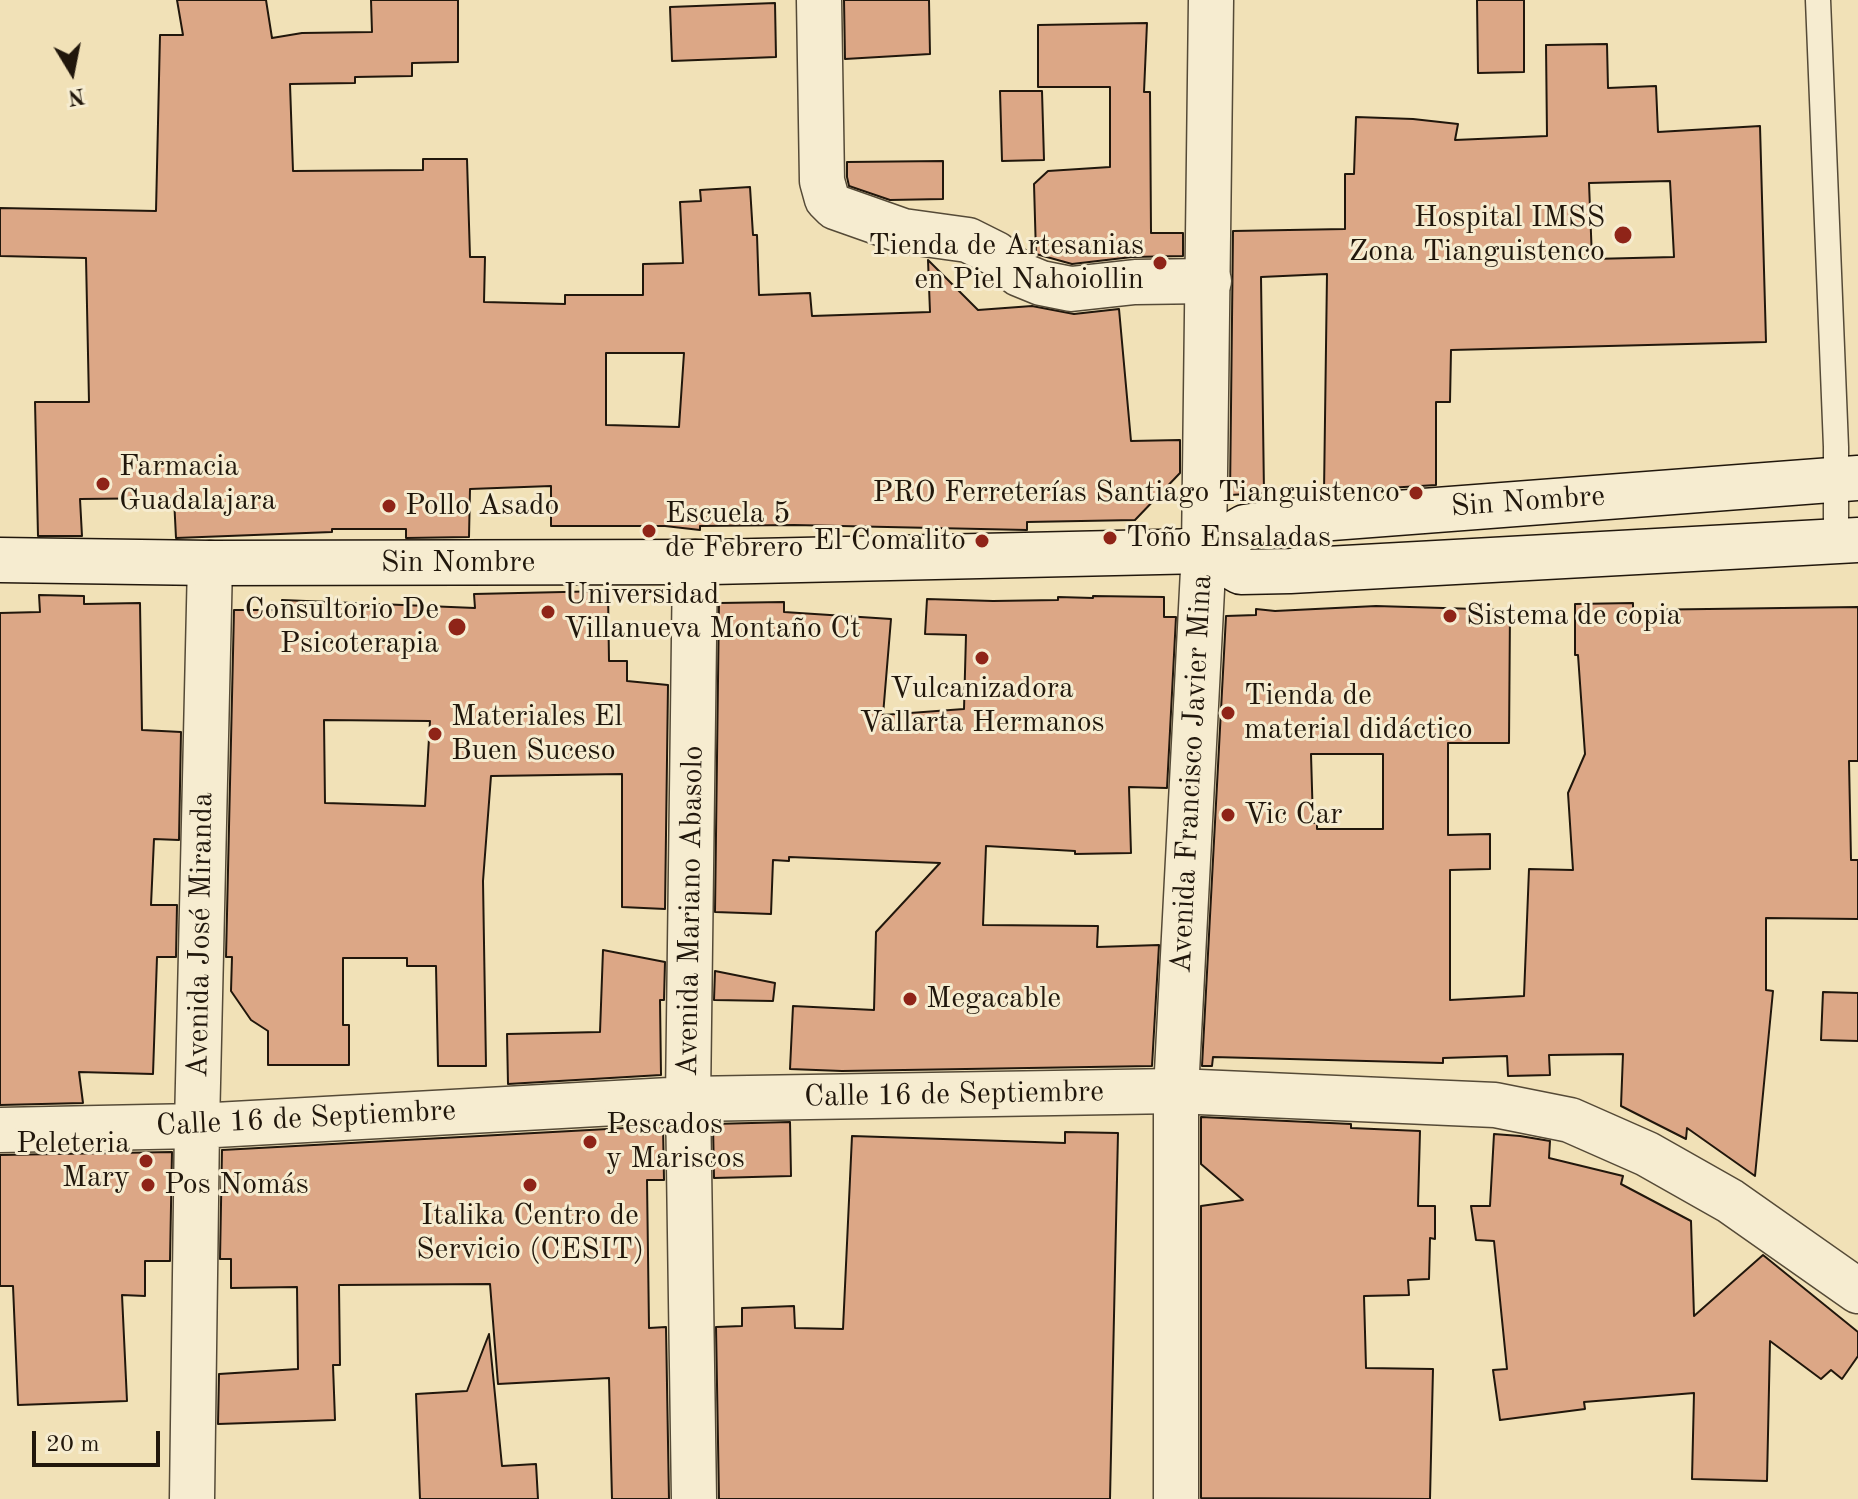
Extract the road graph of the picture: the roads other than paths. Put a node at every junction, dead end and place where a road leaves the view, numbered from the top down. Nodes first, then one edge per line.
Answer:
1 (819, 0) edge
2 (1211, 0) edge
3 (1818, 0) edge
4 (1209, 281) junction
5 (1847, 479) edge
6 (1847, 541) edge
7 (1204, 551) junction
8 (0, 560) edge
9 (695, 562) junction
10 (210, 563) junction
11 (1176, 1091) junction
12 (688, 1099) junction
13 (197, 1126) junction
14 (0, 1130) edge
15 (1858, 1291) edge
16 (192, 1499) edge
17 (694, 1499) edge
18 (1176, 1499) edge

1 - 4 street
2 - 4 street, Avenida Francisco Javier Mina
3 - 5 lane
4 - 7 street, Avenida Francisco Javier Mina
5 - 6 lane
5 - 7 street, Sin Nombre
6 - 7 street, Sin Nombre
7 - 9 street, Sin Nombre
7 - 11 street, Avenida Francisco Javier Mina
8 - 10 street, Sin Nombre
9 - 10 street, Sin Nombre
9 - 12 street, Avenida Mariano Abasolo
10 - 13 street, Avenida José Miranda
11 - 12 street, Calle 16 de Septiembre
11 - 15 street, Calle 16 de Septiembre
11 - 18 street, Avenida Francisco Javier Mina
12 - 13 street, Calle 16 de Septiembre
12 - 17 street, Avenida Mariano Abasolo
13 - 14 street, Calle 16 de Septiembre
13 - 16 street, Avenida José Miranda

